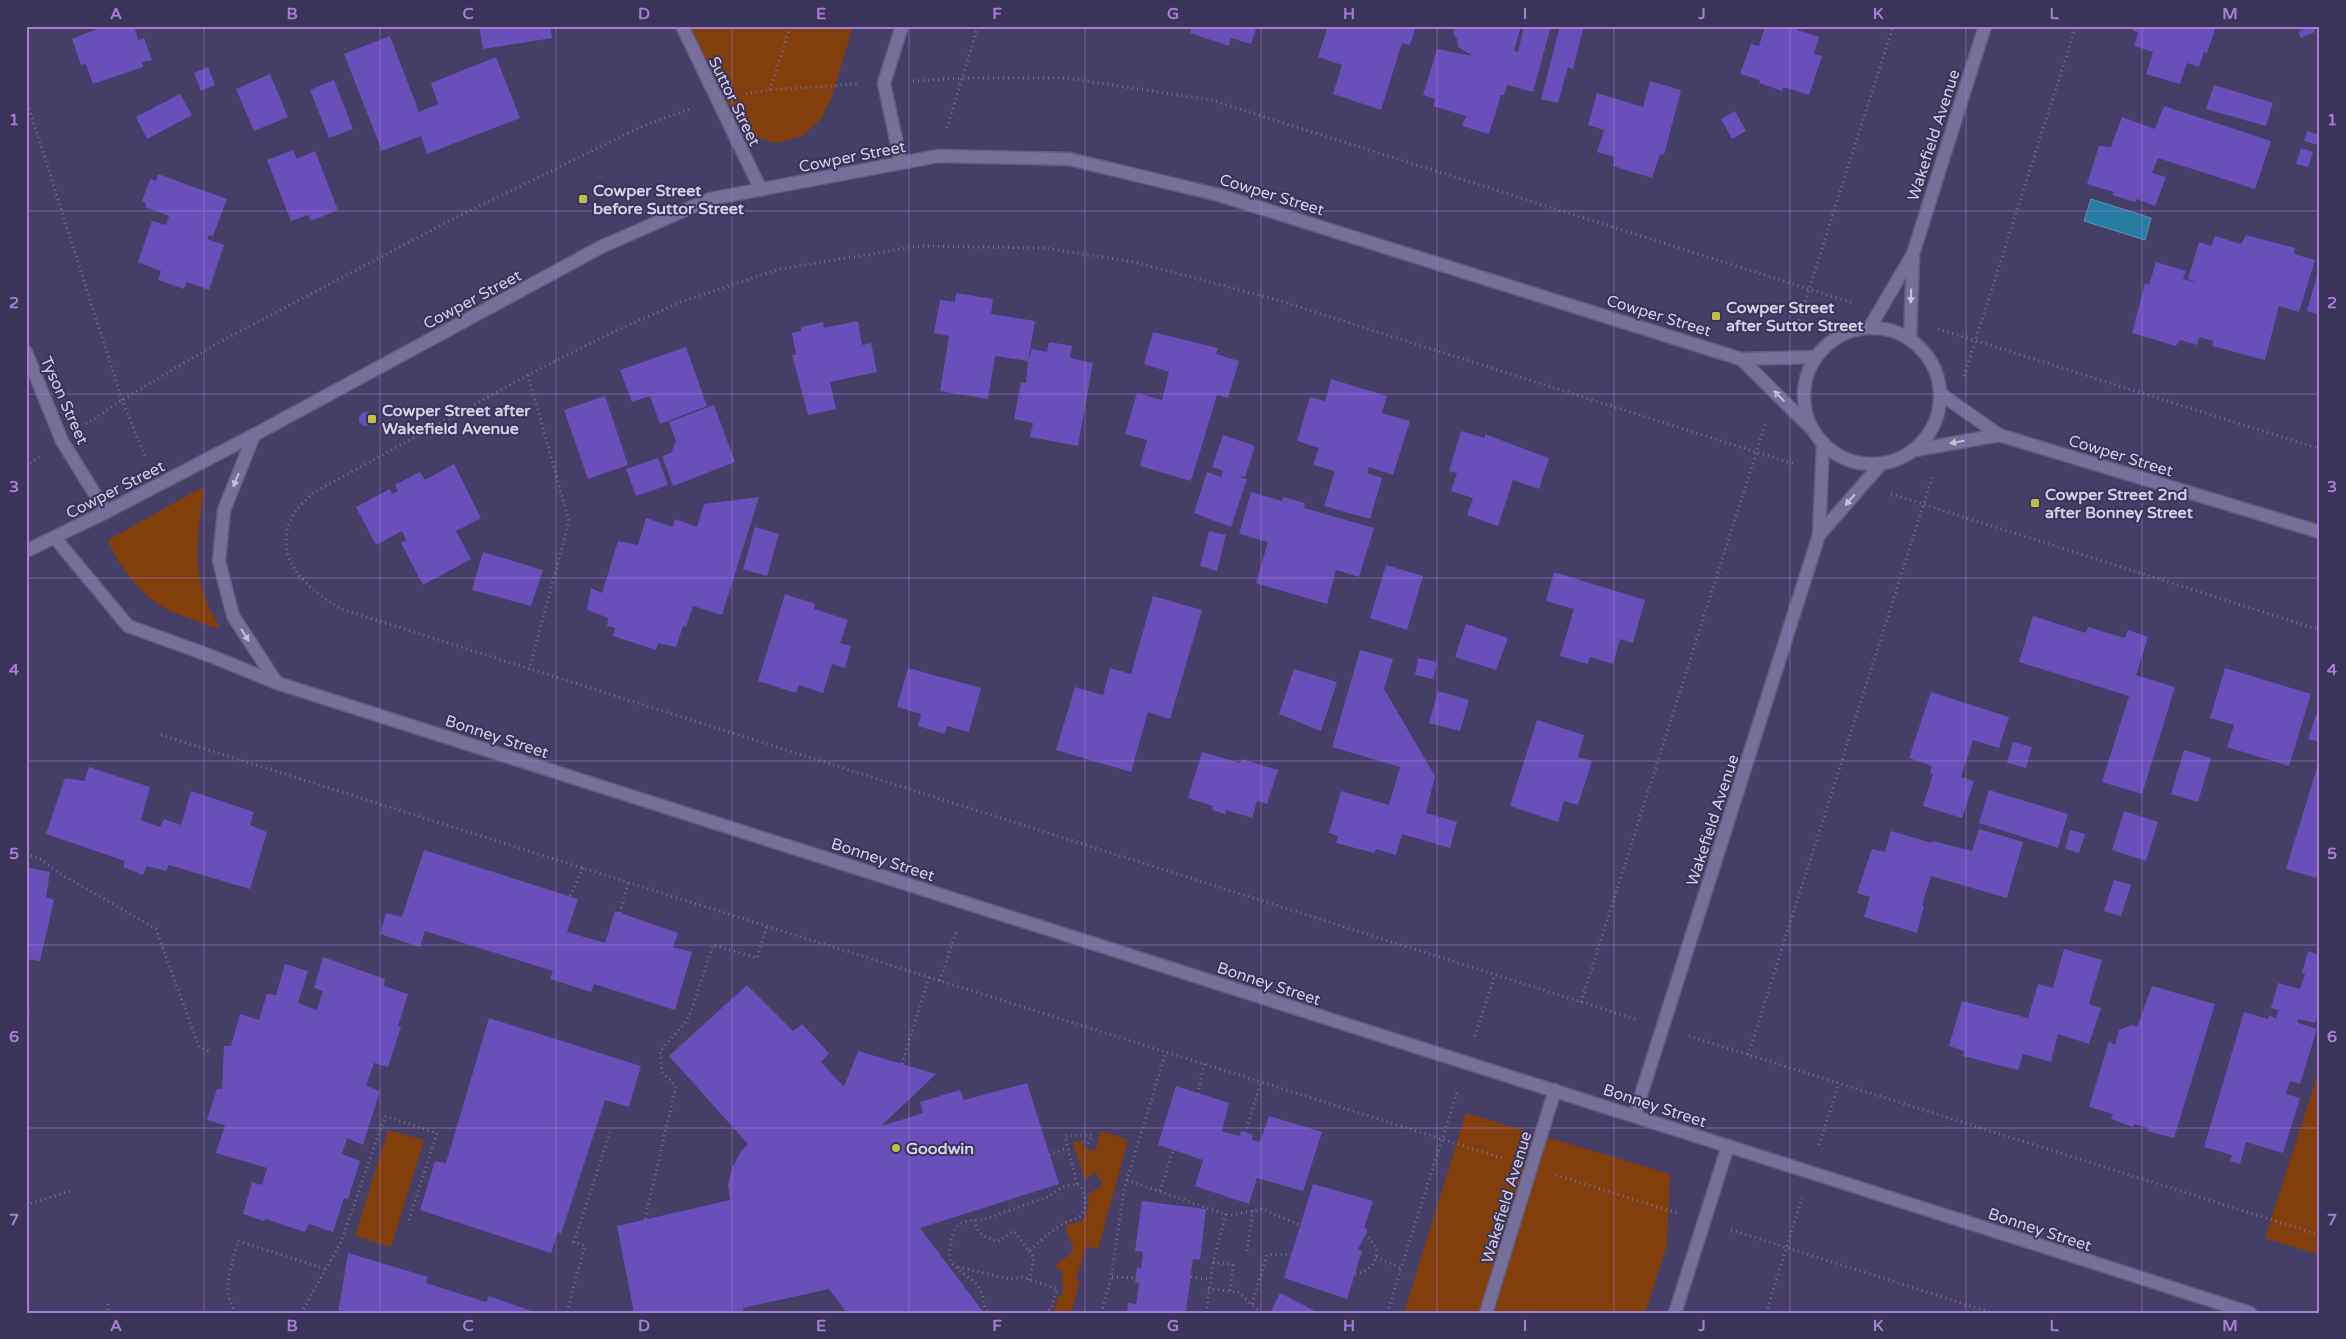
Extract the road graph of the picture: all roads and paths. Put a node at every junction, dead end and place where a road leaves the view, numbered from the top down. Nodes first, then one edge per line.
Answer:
1 (682, 26) edge
2 (790, 26) edge
3 (902, 26) edge
4 (978, 26) edge
5 (1893, 26) edge
6 (1985, 26) edge
7 (2076, 26) edge
8 (962, 78) junction
9 (26, 99) edge
10 (716, 100) junction
11 (938, 156) junction
12 (901, 163) junction
13 (760, 190) junction
14 (1913, 254) junction
15 (1870, 327) junction
16 (1910, 339) junction
17 (26, 352) edge
18 (1816, 356) junction
19 (1742, 359) junction
20 (528, 375) junction
21 (1941, 394) junction
22 (122, 400) junction
23 (1813, 430) junction
24 (254, 435) junction
25 (1999, 435) junction
26 (62, 441) junction
27 (1823, 443) junction
28 (1915, 450) junction
29 (2320, 450) edge
30 (1881, 464) junction
31 (26, 466) edge
32 (157, 486) junction
33 (106, 512) junction
34 (2320, 532) edge
35 (1819, 535) junction
36 (55, 538) junction
37 (26, 551) edge
38 (2320, 630) edge
39 (529, 670) junction
40 (277, 683) junction
41 (161, 735) dead end
42 (26, 854) edge
43 (583, 868) junction
44 (628, 882) junction
45 (570, 896) dead end
46 (965, 902) junction
47 (620, 913) dead end
48 (767, 926) junction
49 (1495, 974) junction
50 (929, 978) junction
51 (940, 981) junction
52 (1581, 1002) junction
53 (1663, 1028) junction
54 (212, 1052) dead end
55 (1166, 1052) junction
56 (1748, 1055) junction
57 (1467, 1063) junction
58 (902, 1064) dead end
59 (1204, 1064) junction
60 (1261, 1082) junction
61 (1555, 1090) junction
62 (1198, 1094) dead end
63 (1635, 1114) junction
64 (610, 1132) dead end
65 (1245, 1133) dead end
66 (1442, 1139) junction
67 (1087, 1145) dead end
68 (1728, 1146) junction
69 (1068, 1148) junction
70 (1173, 1150) dead end
71 (1049, 1155) dead end
72 (1532, 1168) junction
73 (1127, 1180) junction
74 (1077, 1184) junction
75 (1160, 1190) junction
76 (70, 1191) dead end
77 (26, 1205) edge
78 (1252, 1210) junction
79 (1226, 1214) junction
80 (645, 1219) dead end
81 (975, 1220) junction
82 (1704, 1222) junction
83 (408, 1223) dead end
84 (1300, 1226) dead end
85 (1366, 1234) dead end
86 (2320, 1235) edge
87 (1029, 1251) junction
88 (1247, 1251) dead end
89 (1291, 1254) dead end
90 (1376, 1257) junction
91 (1213, 1262) junction
92 (956, 1267) junction
93 (1401, 1268) junction
94 (326, 1269) junction
95 (1355, 1274) dead end
96 (1191, 1276) dead end
97 (1112, 1277) junction
98 (1136, 1278) dead end
99 (1210, 1279) junction
100 (1029, 1280) junction
101 (1208, 1289) junction
102 (1230, 1291) junction
103 (108, 1304) dead end
104 (1252, 1304) junction
105 (567, 1312) edge
106 (109, 1313) edge
107 (236, 1313) edge
108 (301, 1313) edge
109 (989, 1313) edge
110 (1044, 1313) edge
111 (1101, 1313) edge
112 (1206, 1313) edge
113 (1261, 1313) edge
114 (1387, 1313) edge
115 (1486, 1313) edge
116 (1674, 1313) edge
117 (1993, 1313) edge
118 (2250, 1313) edge

1 - 10 street, Suttor Street
2 - 10 path
3 - 12 street
4 - 8 path
5 - 8 path
6 - 14 street, Wakefield Avenue
7 - 29 path
8 - 11 path
9 - 22 path
10 - 13 street, Suttor Street
10 - 22 path
11 - 12 street, Cowper Street
11 - 19 street, Cowper Street
12 - 13 street, Cowper Street
13 - 24 street, Cowper Street
14 - 15 street, Wakefield Avenue
14 -> 16 street, Wakefield Avenue
15 - 16 street
15 - 18 street
16 - 21 street
17 - 26 street, Tyson Street
18 - 19 street, Cowper Street
18 - 23 street
23 -> 19 street, Cowper Street
20 - 39 path
20 - 39 path
20 - 52 path
21 - 25 street, Cowper Street
21 - 28 street
22 - 26 path
22 - 32 path
23 - 27 street
24 - 32 street, Cowper Street
24 -> 40 street
25 -> 28 street, Cowper Street
25 - 34 street, Cowper Street
26 - 31 path
26 - 33 street, Tyson Street
27 - 30 street
27 - 35 street, Wakefield Avenue
28 - 30 street
30 -> 35 street, Wakefield Avenue
32 - 33 street, Cowper Street
33 - 36 street, Cowper Street
35 - 53 street, Wakefield Avenue
36 - 37 street, Cowper Street
36 - 40 street, Bonney Street
38 - 56 path
39 - 49 path
40 - 46 street, Bonney Street
41 - 43 path
42 - 54 path
43 - 44 path
43 - 45 path
44 - 47 path
44 - 48 path
46 - 51 path
46 - 57 street, Bonney Street
48 - 50 path
48 - 80 path
49 - 52 path
49 - 57 path
50 - 51 path
50 - 58 path
51 - 55 path
52 - 53 path
53 - 56 path
53 - 63 street, Wakefield Avenue
55 - 59 path
55 - 73 path
56 - 86 path
57 - 61 street, Bonney Street
57 - 66 path
59 - 60 path
59 - 62 path
60 - 65 path
60 - 66 path
61 - 63 street, Bonney Street
61 - 72 street, Wakefield Avenue
63 - 68 street, Bonney Street
64 - 105 path
66 - 72 path
66 - 93 path
67 - 69 path
68 - 82 street
68 - 118 street, Bonney Street
69 - 71 path
69 - 74 path
70 - 75 path
72 - 82 path
72 - 115 street, Wakefield Avenue
73 - 75 path
73 - 97 path
74 - 81 path
74 - 87 path
75 - 79 path
76 - 77 path
78 - 79 path
78 - 84 path
78 - 88 path
79 - 91 path
81 - 87 path
81 - 92 path
82 - 116 street
82 - 117 path
83 - 94 path
85 - 90 path
87 - 100 path
89 - 104 path
90 - 93 path
90 - 95 path
91 - 99 path
91 - 102 path
92 - 100 path
92 - 109 path
93 - 114 path
94 - 107 path
94 - 108 path
96 - 99 path
97 - 98 path
97 - 111 path
99 - 101 path
100 - 110 path
101 - 102 path
101 - 112 path
102 - 104 path
103 - 106 path
104 - 113 path

